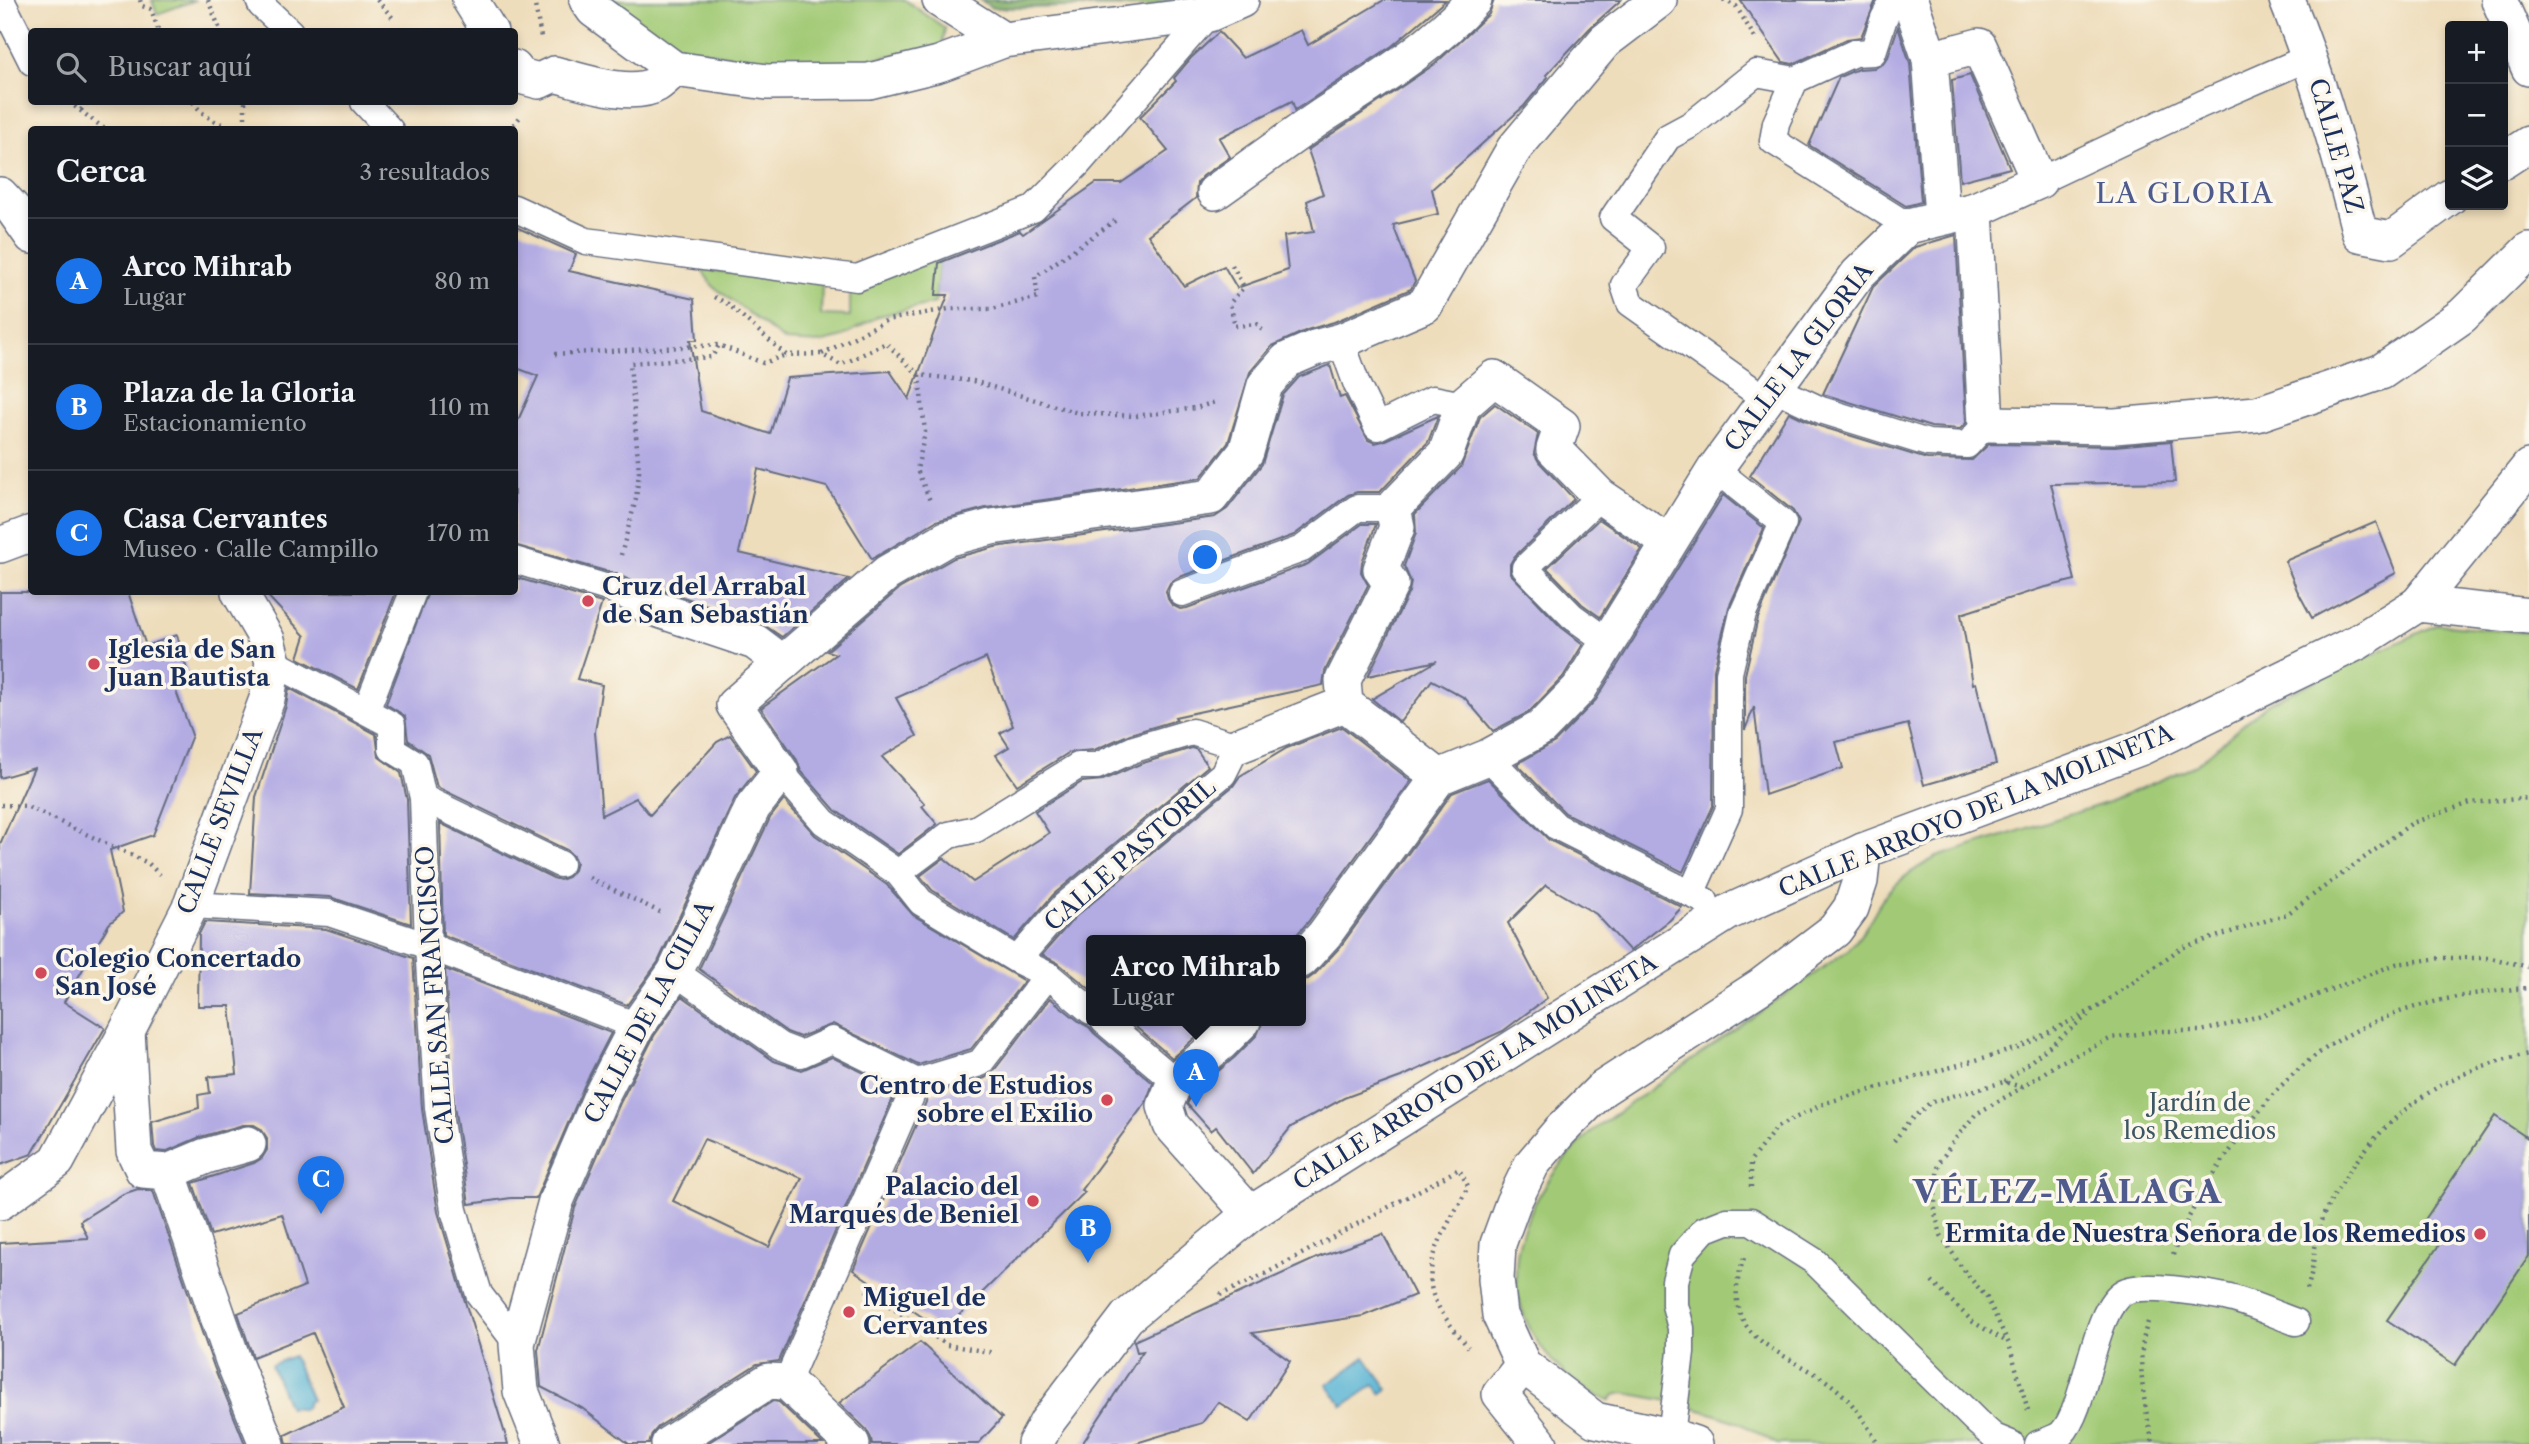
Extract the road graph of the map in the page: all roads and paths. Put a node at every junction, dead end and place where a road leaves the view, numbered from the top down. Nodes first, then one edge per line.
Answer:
1 (1, 0) edge
2 (141, 0) edge
3 (208, 0) edge
4 (259, 0) edge
5 (377, 0) edge
6 (470, 0) edge
7 (587, 0) edge
8 (940, 0) edge
9 (1241, 0) edge
10 (1474, 0) edge
11 (1659, 0) edge
12 (1723, 0) edge
13 (1894, 0) edge
14 (1910, 0) edge
15 (2287, 0) edge
16 (2499, 0) edge
17 (1209, 15) junction
18 (393, 18) dead end
19 (158, 28) edge
20 (219, 28) edge
21 (286, 28) edge
22 (488, 28) edge
23 (1756, 38) dead end
24 (1003, 40) junction
25 (28, 54) edge
26 (2310, 57) junction
27 (1930, 59) junction
28 (2529, 68) edge
29 (674, 69) junction
30 (518, 72) edge
31 (1795, 80) junction
32 (73, 105) edge
33 (84, 105) edge
34 (195, 105) edge
35 (244, 105) edge
36 (367, 105) edge
37 (80, 110) junction
38 (101, 126) edge
39 (225, 126) edge
40 (243, 126) edge
41 (386, 126) edge
42 (2529, 144) edge
43 (2508, 159) edge
44 (2039, 181) junction
45 (1215, 192) dead end
46 (0, 195) edge
47 (2445, 201) edge
48 (518, 210) edge
49 (1959, 213) junction
50 (1119, 218) dead end
51 (1908, 226) junction
52 (28, 230) edge
53 (2529, 250) edge
54 (1232, 265) dead end
55 (711, 295) dead end
56 (1340, 341) junction
57 (719, 345) junction
58 (555, 354) dead end
59 (821, 354) junction
60 (786, 355) junction
61 (1276, 373) junction
62 (919, 376) junction
63 (1771, 394) junction
64 (1463, 405) junction
65 (1986, 424) junction
66 (2529, 467) edge
67 (1715, 469) junction
68 (1600, 496) junction
69 (1393, 508) junction
70 (28, 534) edge
71 (946, 539) junction
72 (1668, 542) junction
73 (0, 545) edge
74 (622, 554) dead end
75 (518, 561) edge
76 (1182, 593) dead end
77 (241, 595) edge
78 (412, 595) edge
79 (2418, 604) junction
80 (647, 606) joint
81 (2529, 616) edge
82 (1609, 643) junction
83 (273, 662) junction
84 (783, 663) junction
85 (1345, 704) junction
86 (366, 711) junction
87 (1237, 746) junction
88 (1488, 757) junction
89 (781, 772) junction
90 (1439, 776) junction
91 (423, 798) junction
92 (2529, 799) edge
93 (1, 805) edge
94 (1863, 851) junction
95 (148, 863) dead end
96 (560, 864) joint
97 (898, 873) junction
98 (1691, 894) junction
99 (191, 905) junction
100 (1729, 912) junction
101 (694, 931) junction
102 (428, 946) junction
103 (1306, 955) edge
104 (1017, 960) junction
105 (2529, 967) edge
106 (675, 972) junction
107 (1048, 975) junction
108 (2529, 988) edge
109 (1086, 1006) edge
110 (2098, 1007) junction
111 (637, 1026) junction
112 (1110, 1026) edge
113 (1238, 1026) edge
114 (127, 1031) junction
115 (2529, 1054) edge
116 (1175, 1081) junction
117 (917, 1082) junction
118 (2004, 1082) junction
119 (2023, 1087) junction
120 (1894, 1141) dead end
121 (248, 1144) dead end
122 (168, 1172) junction
123 (0, 1202) edge
124 (1250, 1214) junction
125 (1751, 1221) junction
126 (1746, 1253) dead end
127 (836, 1269) junction
128 (1932, 1282) dead end
129 (2161, 1289) junction
130 (1216, 1296) dead end
131 (2296, 1322) joint
132 (517, 1343) junction
133 (2009, 1343) junction
134 (995, 1353) dead end
135 (1523, 1365) junction
136 (787, 1382) junction
137 (1500, 1394) junction
138 (1683, 1440) edge
139 (267, 1444) edge
140 (542, 1444) edge
141 (669, 1444) edge
142 (852, 1444) edge
143 (1035, 1444) edge
144 (1540, 1444) edge
145 (1878, 1444) edge
146 (2011, 1444) edge
147 (2038, 1444) edge
148 (2153, 1444) edge

1 - 25 street
2 - 19 path
3 - 20 path
4 - 21 street
5 - 18 path
6 - 22 street
7 - 29 street
8 - 24 street
9 - 17 street
10 - 45 street
11 - 56 street
12 - 23 path
13 - 31 street
14 - 27 street
15 - 26 street, CALLE PAZ
16 - 28 street
17 - 24 street
17 - 48 street
24 - 29 street
26 - 44 street, CALLE LA GLORIA
26 - 47 street, CALLE PAZ
27 - 44 street
27 - 49 street
29 - 30 street
31 - 51 street
31 - 63 street
32 - 37 path
33 - 37 path
34 - 39 path
35 - 40 path
36 - 41 street
37 - 38 path
42 - 43 street
44 - 49 street, CALLE LA GLORIA
46 - 52 street
49 - 51 street, CALLE LA GLORIA
49 - 65 street
50 - 59 path
51 - 63 street, CALLE LA GLORIA
53 - 65 street
54 - 61 path
55 - 60 path
56 - 61 street
56 - 64 street
57 - 58 path
57 - 60 path
57 - 74 path
59 - 60 path
59 - 62 path
61 - 62 path
61 - 71 street
62 - 71 path
63 - 65 street
63 - 67 street, CALLE LA GLORIA
64 - 68 street
64 - 69 street
66 - 79 street, CALLE ARROYO DE LA MOLINETA
67 - 72 street, CALLE LA GLORIA
67 - 98 street
68 - 72 street
68 - 82 street
69 - 76 street
69 - 85 street
70 - 73 street
71 - 84 street
72 - 82 street, CALLE LA GLORIA
75 - 80 street
77 - 83 street
78 - 86 street
79 - 81 street
79 - 94 street, CALLE ARROYO DE LA MOLINETA
80 - 84 street
82 - 88 street, CALLE LA GLORIA
83 - 86 street, CALLE SAN FRANCISCO
83 - 99 street, CALLE SEVILLA
84 - 89 street
85 - 87 street
85 - 90 street
86 - 91 street, CALLE SAN FRANCISCO
87 - 97 street
87 - 104 street, CALLE PASTORIL
88 - 90 street, CALLE LA GLORIA
88 - 98 street
89 - 97 street
89 - 101 street, CALLE DE LA CILLA
90 - 103 street
91 - 96 street, CALLE SAN FRANCISCO
91 - 102 street, CALLE SAN FRANCISCO
92 - 110 path
93 - 95 path
94 - 100 street, CALLE ARROYO DE LA MOLINETA
94 - 135 street
96 - 101 path
97 - 104 street
98 - 100 street
99 - 102 street
99 - 114 street, CALLE SEVILLA
100 - 124 street, CALLE ARROYO DE LA MOLINETA
101 - 106 street, CALLE DE LA CILLA
102 - 111 street
102 - 132 street, CALLE SAN FRANCISCO
104 - 107 street
105 - 119 path
106 - 111 street, CALLE DE LA CILLA
106 - 117 street
107 - 109 street
107 - 117 street
108 - 129 path
110 - 118 path
110 - 125 path
111 - 132 street, CALLE DE LA CILLA
112 - 116 street
113 - 116 street
114 - 122 street
114 - 123 street, CALLE SEVILLA
115 - 131 path
116 - 124 street
117 - 127 street
118 - 119 path
118 - 120 path
119 - 133 path
121 - 122 street
122 - 139 street
124 - 143 street, CALLE ARROYO DE LA MOLINETA
125 - 138 street
125 - 146 street
126 - 145 path
127 - 134 path
127 - 136 street
128 - 133 path
129 - 131 street
129 - 147 street
129 - 148 path
130 - 137 path
132 - 140 street
133 - 147 path
135 - 137 street
135 - 138 street
136 - 141 street
136 - 142 street
137 - 144 street

